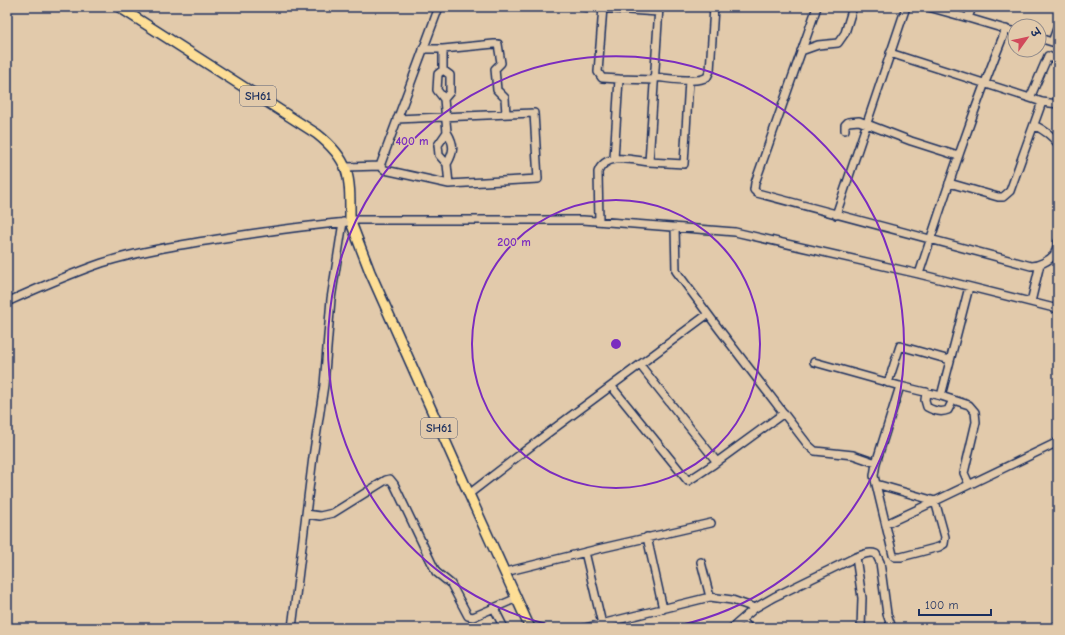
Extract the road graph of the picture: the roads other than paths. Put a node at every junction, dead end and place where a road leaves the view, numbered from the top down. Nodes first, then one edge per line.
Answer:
1 (119, 7) edge
2 (439, 7) edge
3 (584, 7) edge
4 (714, 7) edge
5 (817, 7) edge
6 (853, 7) edge
7 (906, 7) edge
8 (928, 7) edge
9 (972, 7) edge
10 (603, 8) edge
11 (629, 8) edge
12 (658, 9) edge
13 (968, 18) junction
14 (1058, 26) edge
15 (1006, 29) joint
16 (1047, 40) edge
17 (1052, 42) junction
18 (423, 49) junction
19 (443, 49) junction
20 (802, 51) junction
21 (890, 53) junction
22 (1048, 56) junction
23 (1058, 58) edge
24 (443, 70) junction
25 (619, 79) junction
26 (654, 79) junction
27 (689, 80) junction
28 (984, 84) junction
29 (1030, 98) junction
30 (444, 99) junction
31 (1042, 102) junction
32 (1058, 104) edge
33 (506, 114) junction
34 (445, 117) junction
35 (397, 119) junction
36 (866, 124) junction
37 (1034, 125) junction
38 (845, 130) dead end
39 (446, 132) junction
40 (1058, 144) edge
41 (958, 156) junction
42 (614, 159) junction
43 (649, 162) junction
44 (447, 164) junction
45 (380, 166) junction
46 (346, 167) junction
47 (449, 184) junction
48 (949, 184) junction
49 (836, 215) junction
50 (350, 221) junction
51 (599, 221) junction
52 (675, 227) junction
53 (931, 239) junction
54 (1058, 242) edge
55 (1040, 264) junction
56 (919, 274) junction
57 (969, 287) junction
58 (7, 302) edge
59 (1031, 302) junction
60 (1058, 309) edge
61 (708, 314) junction
62 (950, 360) junction
63 (814, 362) dead end
64 (640, 365) junction
65 (888, 383) junction
66 (900, 386) junction
67 (612, 387) junction
68 (926, 392) junction
69 (941, 396) junction
70 (953, 400) junction
71 (784, 413) junction
72 (1058, 442) edge
73 (717, 462) junction
74 (876, 463) junction
75 (876, 484) junction
76 (969, 484) junction
77 (469, 494) junction
78 (935, 501) junction
79 (306, 514) junction
80 (711, 523) dead end
81 (886, 524) junction
82 (647, 537) junction
83 (584, 552) junction
84 (856, 557) junction
85 (701, 562) dead end
86 (505, 572) junction
87 (710, 597) junction
88 (517, 598) junction
89 (494, 608) junction
90 (755, 608) junction
91 (663, 609) junction
92 (742, 620) junction
93 (602, 624) junction
94 (1058, 626) edge
95 (292, 628) edge
96 (504, 628) edge
97 (530, 628) edge
98 (585, 628) edge
99 (732, 628) edge
100 (748, 628) edge
101 (861, 628) edge
102 (892, 628) edge
103 (1052, 628) edge

1 - 46 main road, SH61
2 - 18 street
3 - 10 street
4 - 27 street
5 - 20 street
6 - 20 street
7 - 21 street
8 - 13 street
9 - 13 street
10 - 11 street
10 - 25 street
11 - 12 street
12 - 26 street
13 - 15 street
14 - 17 street
15 - 28 street
16 - 17 street
17 - 22 street
18 - 19 street
18 - 35 street
19 - 24 street
19 - 33 street
20 - 49 street
21 - 28 street
21 - 36 street
22 - 23 street
22 - 29 street
24 - 30 street
24 - 30 street
25 - 26 street
25 - 42 street
26 - 27 street
26 - 43 street
27 - 43 street
28 - 29 street
28 - 41 street
29 - 31 street
30 - 34 street
31 - 32 street
31 - 37 street
33 - 34 street
33 - 47 street
34 - 35 street
34 - 39 street
35 - 45 street
36 - 38 street
36 - 41 street
36 - 49 street
37 - 40 street
37 - 48 street
39 - 44 street
39 - 44 street
41 - 48 street
42 - 43 street
42 - 51 street
44 - 47 street
45 - 46 street
45 - 47 street
46 - 50 main road, SH61
48 - 53 street
49 - 53 street
50 - 51 street
50 - 58 street
50 - 77 main road, SH61
50 - 79 street
51 - 52 street
52 - 56 street
52 - 61 street
53 - 55 street
53 - 56 street
54 - 55 street
55 - 59 street
56 - 57 street
57 - 59 street
57 - 62 street
59 - 60 street
61 - 64 street
61 - 71 street
62 - 65 street
62 - 69 street
63 - 65 street
64 - 67 street
64 - 73 street
65 - 66 street
66 - 68 street
66 - 74 street
67 - 73 street
67 - 77 street
68 - 69 street
68 - 70 street
69 - 70 street
70 - 76 street
71 - 73 street
71 - 74 street
72 - 76 street
74 - 75 street
75 - 78 street
75 - 81 street
76 - 78 street
77 - 86 main road, SH61
78 - 81 street
78 - 81 street
79 - 89 street
79 - 95 street
80 - 82 street
82 - 83 street
82 - 91 street
83 - 86 street
83 - 93 street
84 - 90 street
84 - 101 street
84 - 102 street
85 - 87 street
86 - 88 main road, SH61
87 - 90 street
87 - 91 street
88 - 89 street
88 - 97 main road, SH61
89 - 96 street
90 - 92 street
91 - 93 street
92 - 99 street
92 - 100 street
93 - 98 street
94 - 103 street

